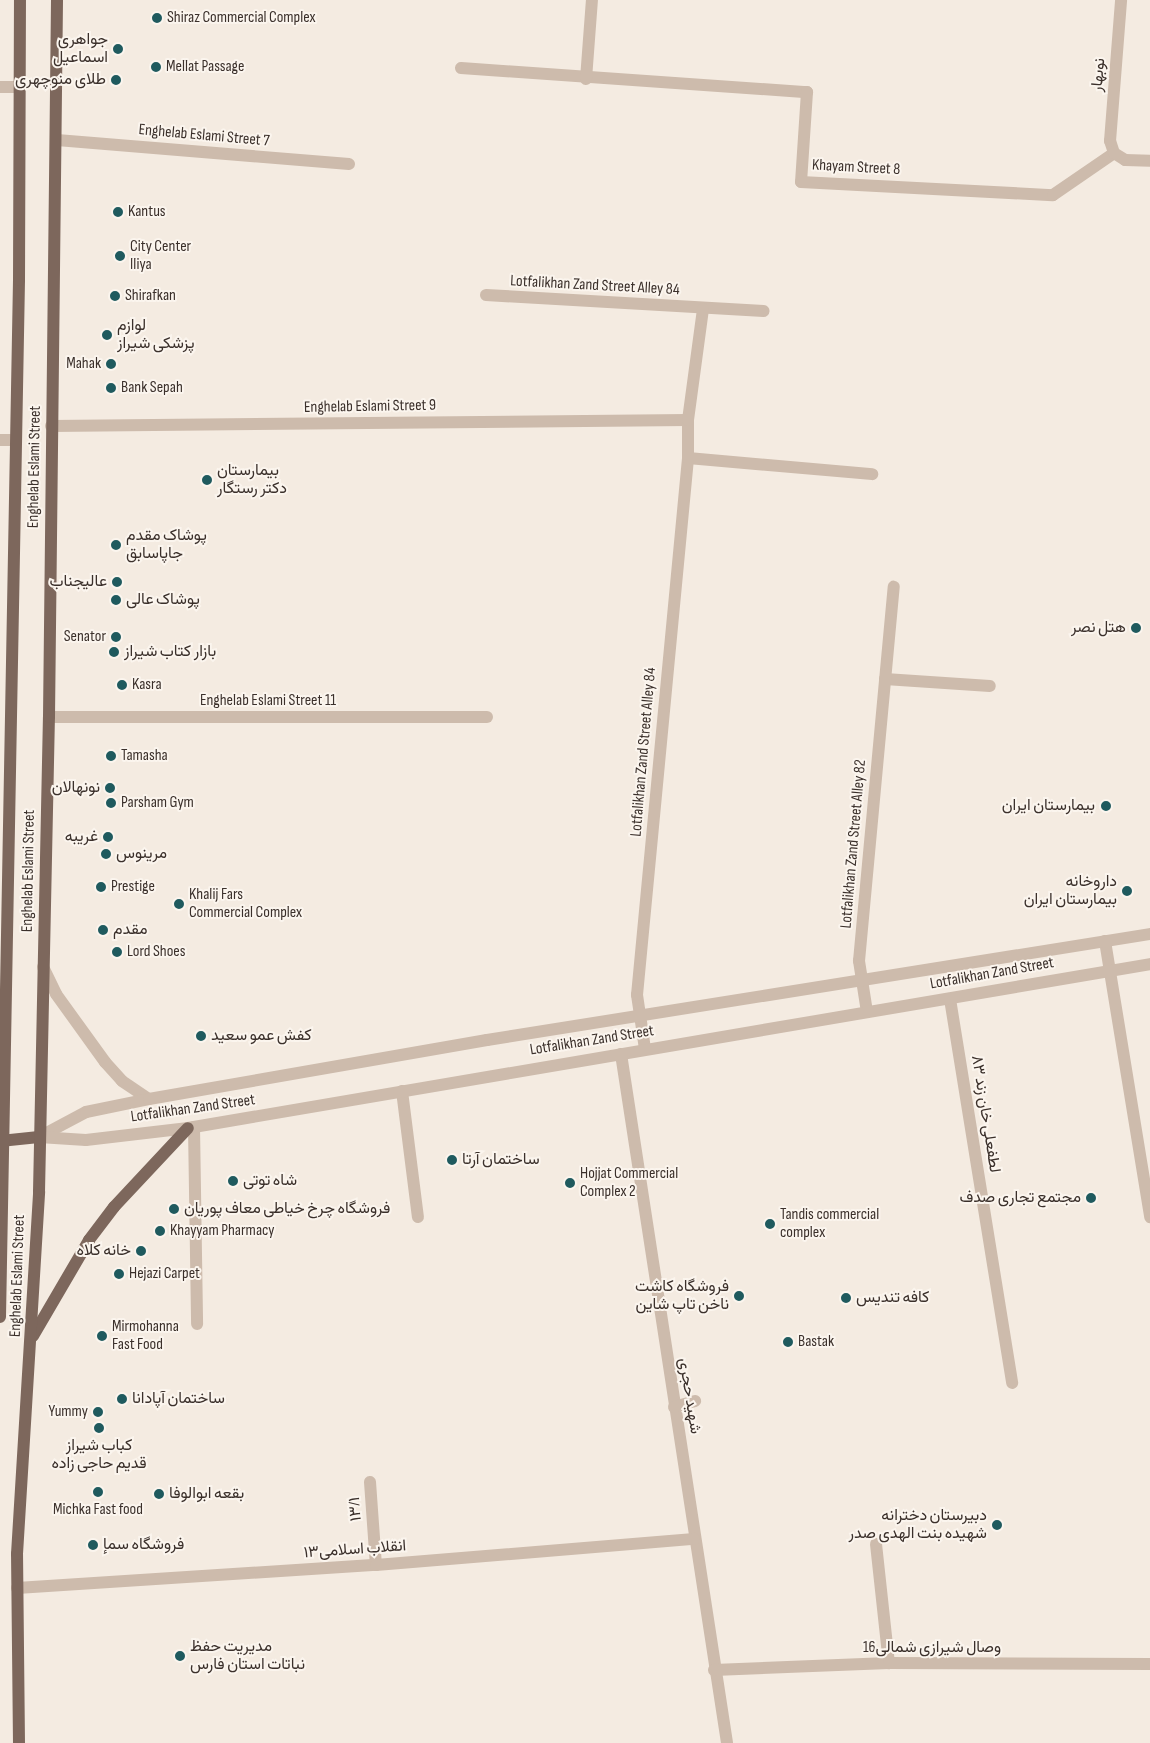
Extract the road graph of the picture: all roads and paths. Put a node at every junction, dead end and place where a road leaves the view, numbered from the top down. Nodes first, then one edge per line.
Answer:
1 (20, 0) edge
2 (57, 0) edge
3 (592, 0) edge
4 (1121, 0) edge
5 (461, 68) dead end
6 (586, 79) junction
7 (0, 87) edge
8 (19, 87) junction
9 (57, 140) junction
10 (1114, 153) junction
11 (1150, 161) edge
12 (349, 164) dead end
13 (486, 295) dead end
14 (703, 309) junction
15 (764, 311) dead end
16 (688, 420) junction
17 (51, 426) junction
18 (0, 440) edge
19 (16, 440) junction
20 (688, 458) junction
21 (872, 474) dead end
22 (894, 588) dead end
23 (885, 679) junction
24 (990, 686) dead end
25 (49, 717) junction
26 (487, 718) dead end
27 (5, 750) edge
28 (4, 883) edge
29 (1150, 934) edge
30 (1105, 941) junction
31 (7, 948) junction
32 (1150, 964) edge
33 (42, 966) junction
34 (0, 967) edge
35 (1110, 969) junction
36 (861, 980) junction
37 (950, 999) junction
38 (867, 1012) junction
39 (639, 1018) junction
40 (645, 1049) junction
41 (621, 1054) junction
42 (402, 1091) junction
43 (149, 1099) junction
44 (191, 1127) junction
45 (39, 1137) junction
46 (1, 1142) edge
47 (418, 1216) dead end
48 (1150, 1217) edge
49 (1, 1286) edge
50 (0, 1317) edge
51 (197, 1324) dead end
52 (32, 1338) junction
53 (1012, 1383) dead end
54 (694, 1401) dead end
55 (674, 1407) junction
56 (370, 1482) dead end
57 (694, 1539) junction
58 (876, 1544) dead end
59 (376, 1565) junction
60 (17, 1588) junction
61 (889, 1663) junction
62 (1150, 1664) edge
63 (714, 1670) junction
64 (19, 1743) edge
65 (727, 1743) edge

1 - 8 main road, Enghelab Eslami Street
2 - 9 main road, Enghelab Eslami Street
3 - 6 street
4 - 10 street, نوبهار
5 - 6 street, Khayam Street 8
6 - 10 street, Khayam Street 8
7 - 8 street
8 - 19 main road, Enghelab Eslami Street
9 - 12 street, Enghelab Eslami Street 7
9 - 17 main road, Enghelab Eslami Street
10 - 11 street
13 - 14 street, Lotfalikhan Zand Street Alley 84
14 - 15 street, Lotfalikhan Zand Street Alley 84
14 - 16 street, Lotfalikhan Zand Street Alley 84
16 - 17 street, Enghelab Eslami Street 9
16 - 20 street, Lotfalikhan Zand Street Alley 84
17 - 25 main road, Enghelab Eslami Street
18 - 19 street
19 - 27 main road, Enghelab Eslami Street
20 - 21 street
20 - 39 street, Lotfalikhan Zand Street Alley 84
22 - 23 street, Lotfalikhan Zand Street Alley 82
23 - 24 street
23 - 36 street, Lotfalikhan Zand Street Alley 82
25 - 26 street, Enghelab Eslami Street 11
25 - 33 main road, Enghelab Eslami Street
27 - 28 main road, Enghelab Eslami Street
28 - 31 main road, Enghelab Eslami Street
29 - 30 street
30 - 35 street
30 - 36 street
31 - 34 main road
31 - 46 main road, Enghelab Eslami Street
32 - 35 street, Lotfalikhan Zand Street
33 - 43 street
33 - 45 main road, Enghelab Eslami Street
35 - 37 street, Lotfalikhan Zand Street
35 - 48 street
36 - 38 street, Lotfalikhan Zand Street Alley 82
36 - 39 street
37 - 38 street, Lotfalikhan Zand Street
37 - 53 street, لطفعلی خان زند ۸۳
38 - 40 street, Lotfalikhan Zand Street
39 - 40 street, Lotfalikhan Zand Street Alley 84
39 - 43 street
40 - 41 street, Lotfalikhan Zand Street
41 - 42 street, Lotfalikhan Zand Street
41 - 55 street, شهید حجری
42 - 44 street, Lotfalikhan Zand Street
42 - 47 street
43 - 45 street
44 - 45 street, Lotfalikhan Zand Street
44 - 51 street
44 - 52 main road
45 - 46 main road
45 - 52 main road, Enghelab Eslami Street
46 - 49 main road, Enghelab Eslami Street
49 - 50 main road, Enghelab Eslami Street
52 - 60 main road, Enghelab Eslami Street
54 - 55 street
55 - 57 street, شهید حجری
56 - 59 street, ۱۳/۱
57 - 59 street, انقلاب اسلامی۱۳
57 - 63 street, شهید حجری
58 - 61 street
59 - 60 street, انقلاب اسلامی۱۳
60 - 64 main road, Enghelab Eslami Street
61 - 62 street, وصال شیرازی شمالی16
61 - 63 street, وصال شیرازی شمالی16
63 - 65 street, شهید حجری

